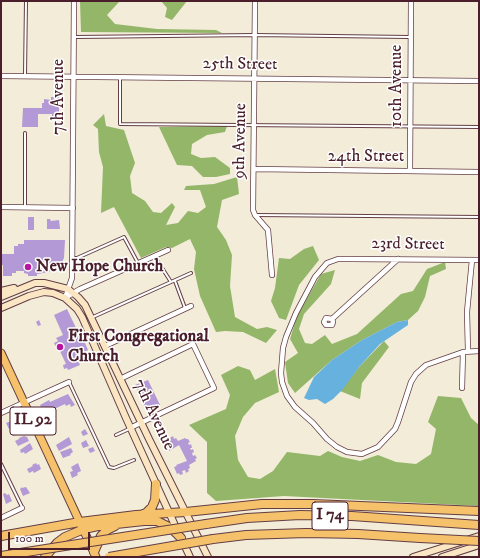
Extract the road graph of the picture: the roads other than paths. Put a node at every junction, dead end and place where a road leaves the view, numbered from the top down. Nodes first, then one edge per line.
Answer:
1 (26, 1) edge
2 (74, 1) edge
3 (255, 1) edge
4 (411, 1) edge
5 (255, 35) junction
6 (73, 37) junction
7 (409, 37) junction
8 (1, 76) edge
9 (26, 76) junction
10 (73, 77) junction
11 (120, 77) junction
12 (254, 78) junction
13 (411, 80) junction
14 (479, 80) edge
15 (253, 124) junction
16 (410, 126) junction
17 (479, 127) edge
18 (25, 133) dead end
19 (254, 169) junction
20 (410, 170) junction
21 (479, 172) edge
22 (1, 207) edge
23 (25, 207) junction
24 (73, 208) junction
25 (255, 215) junction
26 (479, 217) edge
27 (168, 250) dead end
28 (154, 256) junction
29 (72, 258) junction
30 (398, 259) junction
31 (472, 260) junction
32 (479, 260) edge
33 (138, 263) junction
34 (191, 274) dead end
35 (272, 275) dead end
36 (174, 281) junction
37 (171, 282) junction
38 (35, 283) junction
39 (68, 289) junction
40 (1, 291) edge
41 (74, 293) junction
42 (1, 297) edge
43 (65, 298) junction
44 (191, 306) dead end
45 (1, 308) edge
46 (186, 309) junction
47 (92, 318) junction
48 (332, 318) dead end
49 (105, 346) junction
50 (465, 351) junction
51 (479, 351) edge
52 (1, 353) edge
53 (120, 378) junction
54 (69, 382) joint
55 (462, 388) dead end
56 (24, 402) junction
57 (1, 413) edge
58 (141, 423) junction
59 (130, 428) junction
60 (116, 435) dead end
61 (134, 460) dead end
62 (1, 464) edge
63 (156, 484) junction
64 (22, 508) joint
65 (479, 511) edge
66 (169, 512) junction
67 (186, 512) junction
68 (136, 515) junction
69 (1, 518) edge
70 (118, 524) junction
71 (82, 525) junction
72 (479, 525) edge
73 (1, 536) edge
74 (479, 536) edge
75 (181, 538) junction
76 (479, 541) edge
77 (479, 545) edge
78 (95, 555) edge
79 (1, 556) edge
80 (45, 557) edge
81 (109, 557) edge
82 (190, 557) edge
83 (208, 557) edge
84 (413, 557) edge
85 (442, 557) edge

1 - 9 lane
2 - 6 street, 7th Avenue
3 - 5 street, 9th Avenue
4 - 7 street, 10th Avenue
5 - 6 lane
5 - 7 lane
5 - 12 street, 9th Avenue
6 - 10 street, 7th Avenue
7 - 13 street, 10th Avenue
8 - 9 street, 25th Street
9 - 10 street, 25th Street
10 - 11 street, 25th Street
10 - 24 street, 7th Avenue
11 - 12 street, 25th Street
11 - 15 lane
12 - 13 street, 25th Street
12 - 15 street, 9th Avenue
13 - 14 street, 25th Street
13 - 16 street, 10th Avenue
15 - 16 lane
15 - 19 street, 9th Avenue
16 - 17 lane
16 - 20 street, 10th Avenue
18 - 23 lane
19 - 20 street, 24th Street
19 - 25 street, 9th Avenue
20 - 21 street, 24th Street
22 - 23 street
23 - 24 street
24 - 29 street, 7th Avenue
25 - 26 lane
25 - 35 street
27 - 28 street
28 - 33 street
28 - 37 lane
29 - 33 lane
29 - 39 street, 7th Avenue
30 - 31 street, 23rd Street
30 - 48 street
30 - 50 street, 23rd Street
31 - 32 street, 23rd Street
31 - 50 street
33 - 41 street
34 - 36 lane
36 - 37 lane
36 - 46 lane
37 - 47 lane
38 - 39 main road
38 - 40 main road
38 - 42 main road
39 - 41 main road, 7th Avenue
39 - 43 street, 7th Avenue
41 - 43 street
41 - 47 main road, 7th Avenue
43 - 45 main road
43 - 59 main road, 7th Avenue
44 - 46 street
46 - 49 street
47 - 49 main road, 7th Avenue
49 - 53 main road, 7th Avenue
50 - 51 street
50 - 55 street
52 - 56 main road, IL 92
53 - 58 main road, 7th Avenue
53 - 58 street
54 - 56 street
54 - 61 lane
56 - 57 street
56 - 71 main road, IL 92
58 - 59 street
58 - 67 main road, 7th Avenue
59 - 60 lane
59 - 63 main road, 7th Avenue
62 - 64 lane
63 - 66 main road, 7th Avenue
63 - 68 highway
64 - 69 street
65 - 67 highway
66 - 67 highway
66 - 68 highway
66 - 75 main road, 7th Avenue
67 - 83 main road, 7th Avenue
68 - 71 highway
70 - 71 highway
70 - 75 highway
70 - 78 highway
71 - 73 highway
71 - 78 main road, IL 92
71 - 80 highway
72 - 79 highway, I 74, bridge
74 - 84 main road
75 - 82 main road, 7th Avenue
76 - 81 highway, I 74, bridge
77 - 85 main road

